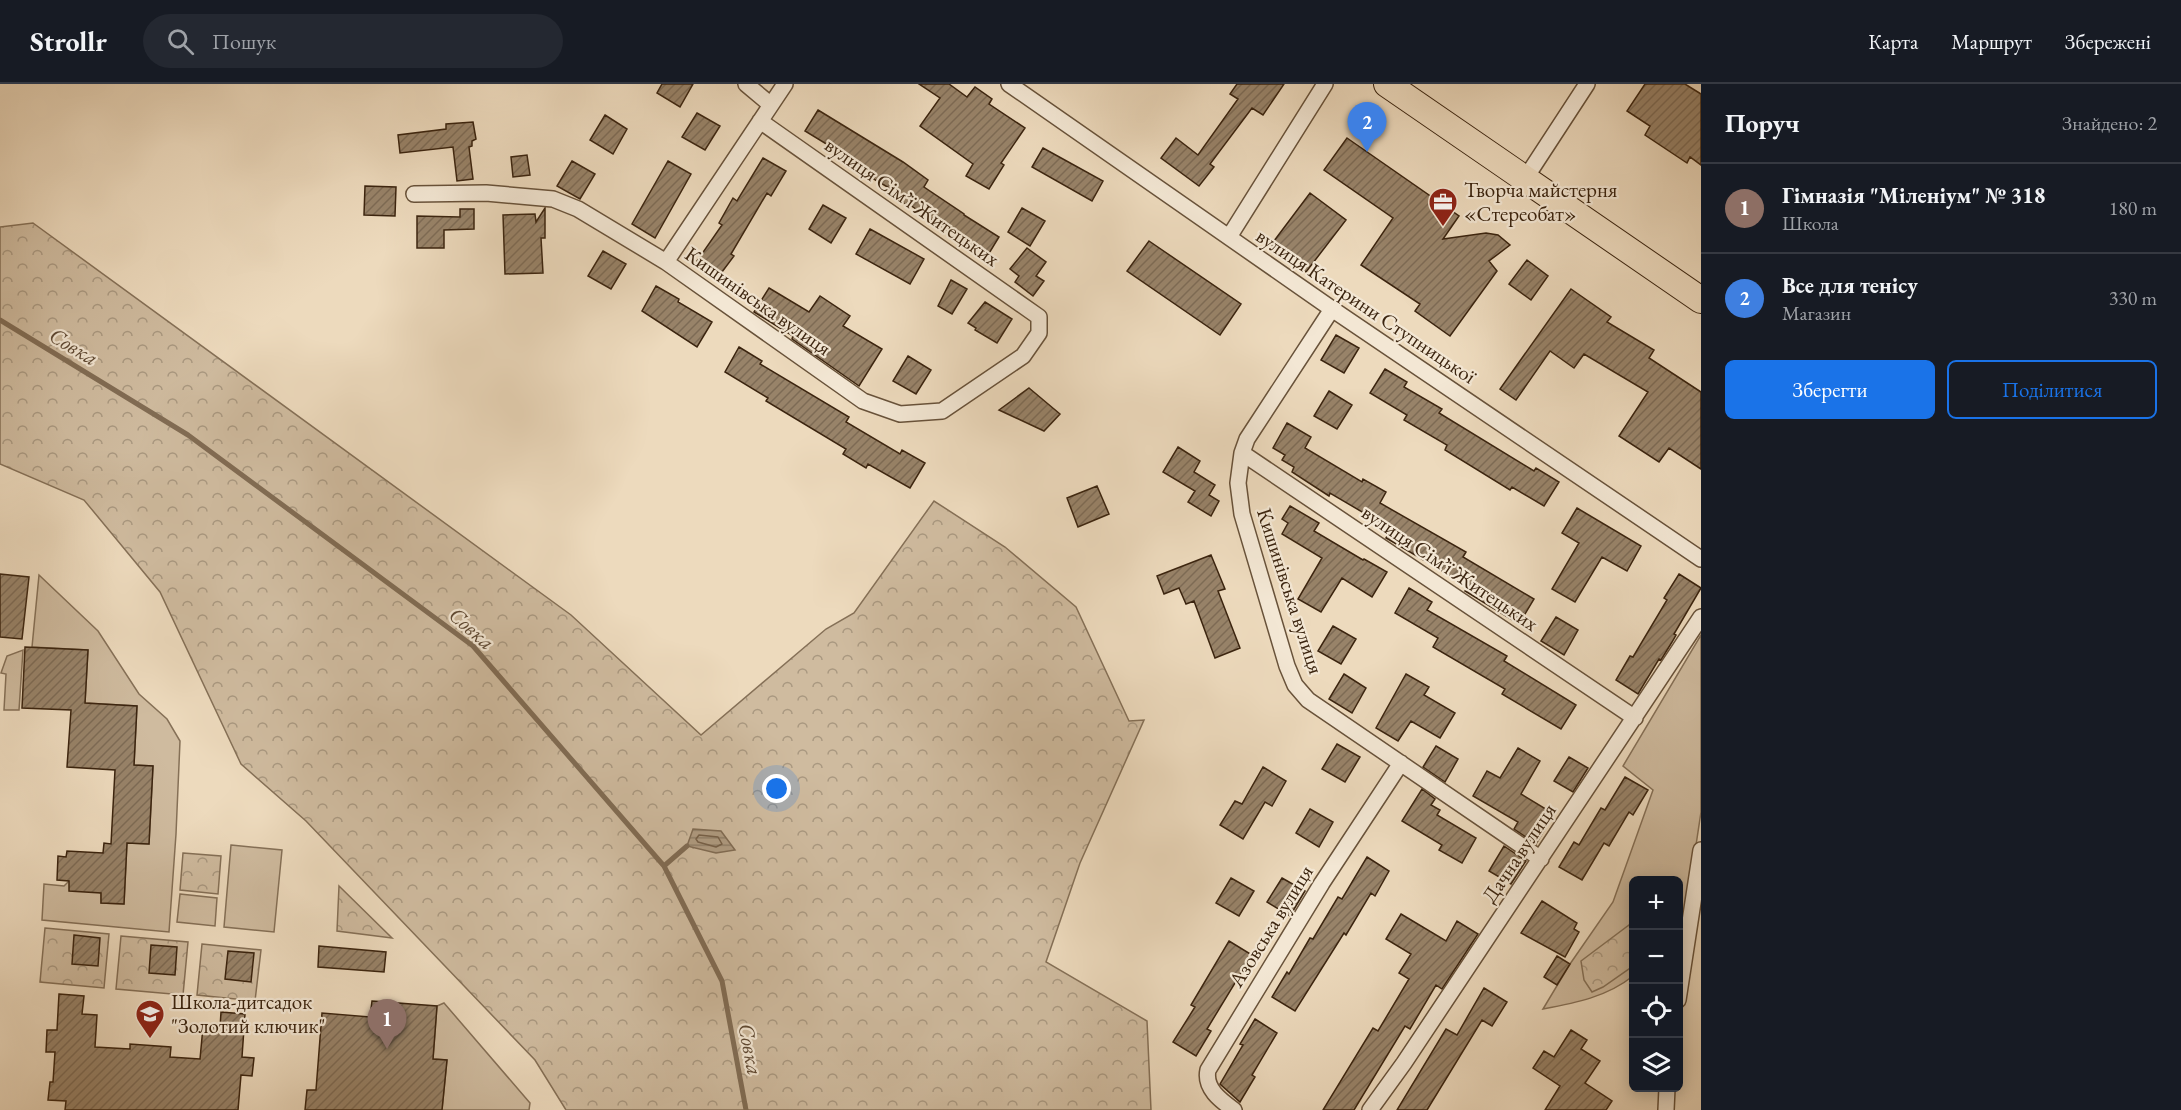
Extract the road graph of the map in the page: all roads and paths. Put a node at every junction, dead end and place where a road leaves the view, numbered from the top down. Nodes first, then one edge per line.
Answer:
1 (746, 84) edge
2 (785, 84) edge
3 (1009, 84) edge
4 (1325, 84) edge
5 (1387, 84) edge
6 (1587, 84) edge
7 (771, 105) junction
8 (760, 121) junction
9 (1525, 179) junction
10 (414, 194) dead end
11 (1228, 237) junction
12 (666, 262) junction
13 (1701, 300) edge
14 (1332, 309) junction
15 (1039, 317) joint
16 (1242, 453) junction
17 (1701, 559) edge
18 (1701, 617) edge
19 (1635, 718) junction
20 (1401, 763) junction
21 (1701, 850) edge
22 (1541, 859) junction
23 (1680, 984) edge
24 (1667, 1092) edge
25 (1234, 1110) edge
26 (1370, 1110) edge
27 (1666, 1110) edge

1 - 7 street
2 - 7 street
3 - 11 street, вулиця Катерини Ступницької
4 - 11 street
5 - 9 main road
6 - 9 street
7 - 8 street
8 - 12 street
8 - 15 street, вулиця Сімʼї Житецьких
9 - 13 main road
10 - 12 street, Кишинівська вулиця
11 - 14 street, вулиця Катерини Ступницької
12 - 15 street, Кишинівська вулиця
14 - 16 street, Кишинівська вулиця
14 - 17 street, вулиця Катерини Ступницької
16 - 19 street, вулиця Сімʼї Житецьких
16 - 20 street, Кишинівська вулиця
18 - 19 street, Дачна вулиця
19 - 22 street, Дачна вулиця
20 - 22 street, Кишинівська вулиця
20 - 25 street, Азовська вулиця
21 - 23 street
22 - 26 street, Дачна вулиця
24 - 27 street

